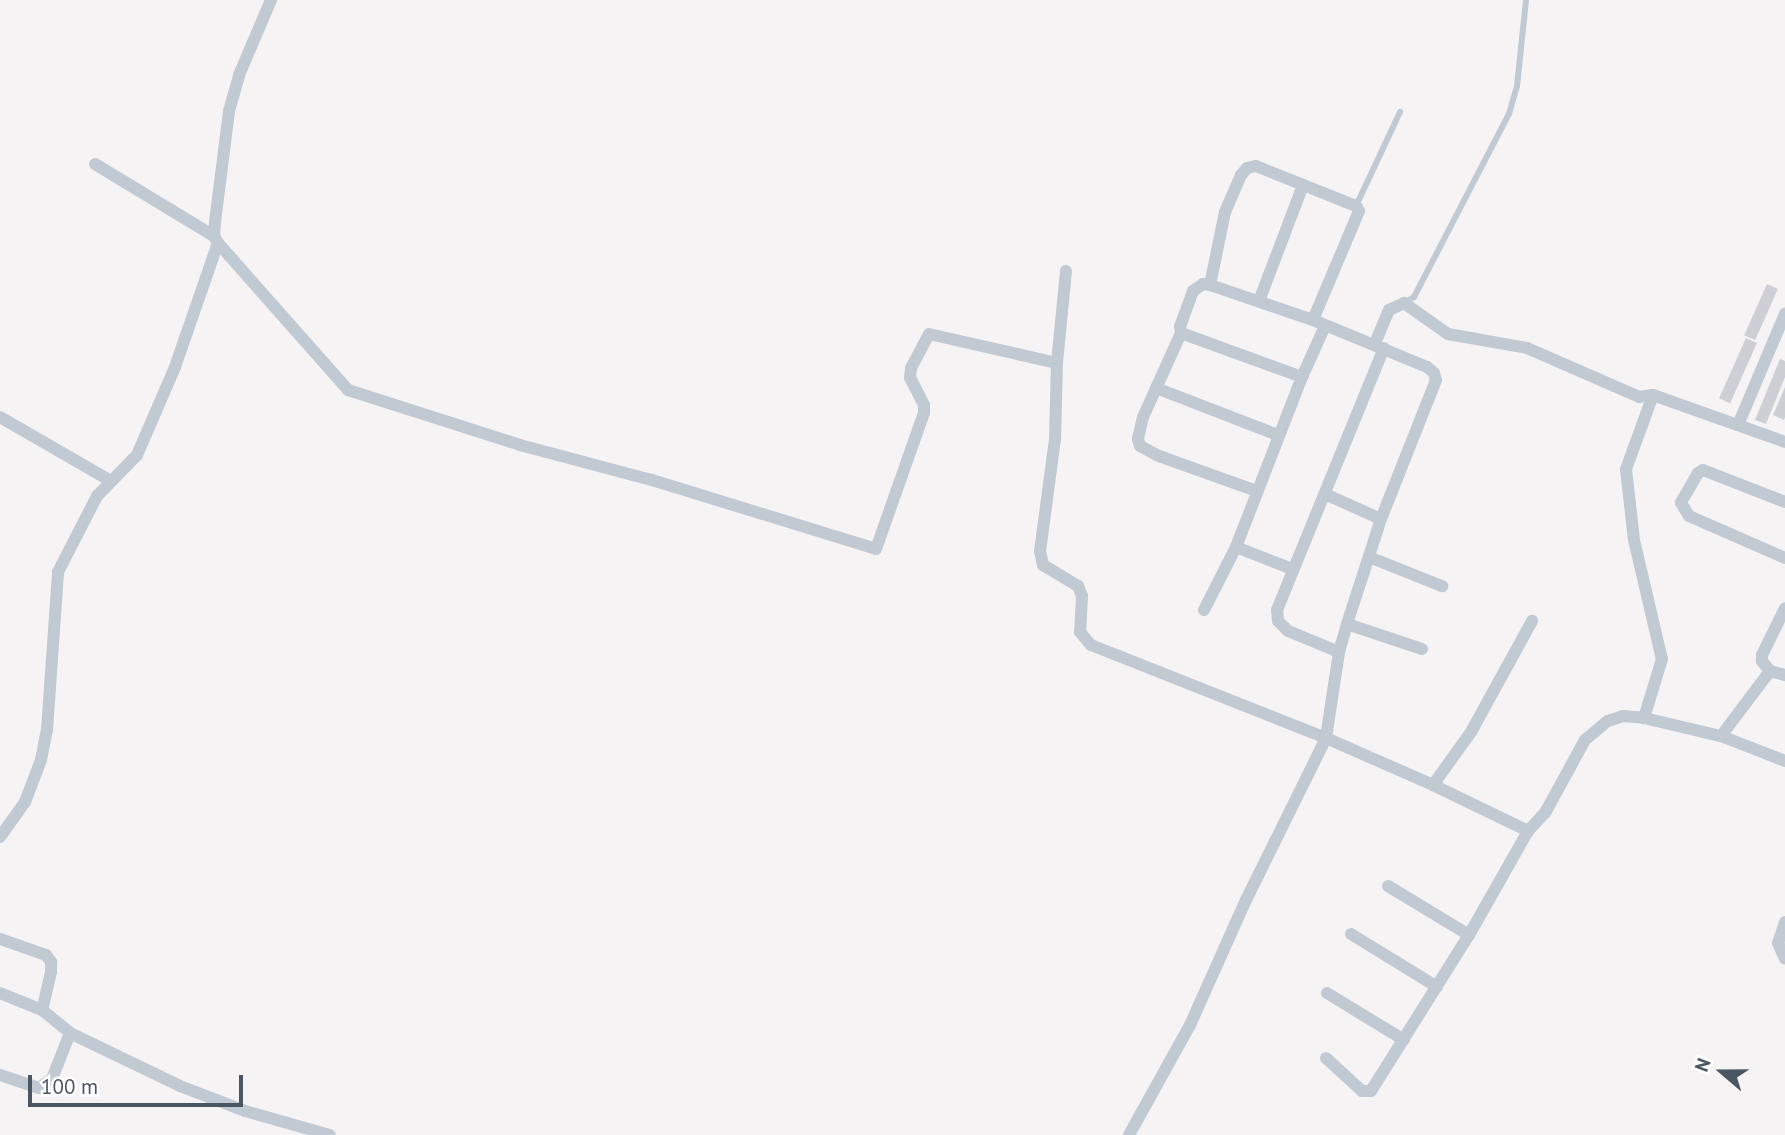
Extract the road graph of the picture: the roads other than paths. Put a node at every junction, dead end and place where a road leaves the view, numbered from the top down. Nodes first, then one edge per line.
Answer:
1 (271, 0) edge
2 (1526, 0) edge
3 (1399, 112) dead end
4 (94, 164) dead end
5 (1303, 185) junction
6 (1356, 206) junction
7 (216, 240) junction
8 (1066, 271) dead end
9 (1210, 285) junction
10 (1259, 301) junction
11 (1404, 303) junction
12 (1785, 314) edge
13 (1312, 320) junction
14 (1325, 326) junction
15 (1181, 333) junction
16 (1379, 346) junction
17 (1057, 363) junction
18 (1302, 377) junction
19 (1156, 388) junction
20 (1653, 395) junction
21 (0, 417) edge
22 (1738, 425) junction
23 (1278, 435) junction
24 (1785, 442) edge
25 (109, 480) junction
26 (1257, 491) junction
27 (1325, 494) junction
28 (1785, 502) edge
29 (1381, 519) junction
30 (1236, 547) junction
31 (1369, 557) junction
32 (1785, 558) edge
33 (1292, 569) junction
34 (1442, 586) dead end
35 (1785, 608) edge
36 (1203, 610) dead end
37 (1532, 621) dead end
38 (1347, 624) junction
39 (1422, 649) dead end
40 (1339, 652) junction
41 (1769, 671) junction
42 (1785, 675) edge
43 (1644, 718) junction
44 (1721, 736) junction
45 (1326, 738) junction
46 (1785, 761) edge
47 (1433, 785) junction
48 (1528, 831) junction
49 (0, 837) edge
50 (1388, 886) dead end
51 (1785, 922) edge
52 (1352, 934) dead end
53 (1469, 935) junction
54 (0, 939) edge
55 (1785, 959) edge
56 (1437, 987) junction
57 (0, 993) edge
58 (1327, 993) dead end
59 (42, 1010) junction
60 (70, 1033) junction
61 (1404, 1040) junction
62 (1326, 1058) dead end
63 (0, 1075) edge
64 (330, 1135) edge
65 (1129, 1135) edge

1 - 7 street
2 - 11 lane
3 - 6 lane
4 - 7 street
5 - 6 street
5 - 9 street
5 - 10 street
6 - 13 street
7 - 17 street
7 - 25 street
8 - 17 street
9 - 10 street
9 - 15 street
10 - 13 street
11 - 16 street
11 - 20 street
12 - 22 street
13 - 14 street
14 - 16 street
14 - 18 street
15 - 18 street
15 - 19 street
16 - 27 street
16 - 29 street
17 - 45 street
18 - 23 street
19 - 23 street
19 - 26 street
20 - 22 street
20 - 43 street
21 - 25 street
22 - 24 street
23 - 26 street
25 - 49 street
26 - 30 street
27 - 29 street
27 - 33 street
28 - 32 street
29 - 31 street
30 - 33 street
30 - 36 street
31 - 34 street
31 - 38 street
33 - 40 street
35 - 41 street
37 - 47 street
38 - 39 street
38 - 40 street
40 - 45 street
41 - 42 street
41 - 44 street
43 - 44 street
43 - 48 street
44 - 46 street
45 - 47 street
45 - 65 street
47 - 48 street
48 - 53 street
50 - 53 street
51 - 55 street
52 - 56 street
53 - 56 street
54 - 59 street
56 - 61 street
57 - 59 street
58 - 61 street
59 - 60 street
60 - 63 street
60 - 64 street
61 - 62 street

